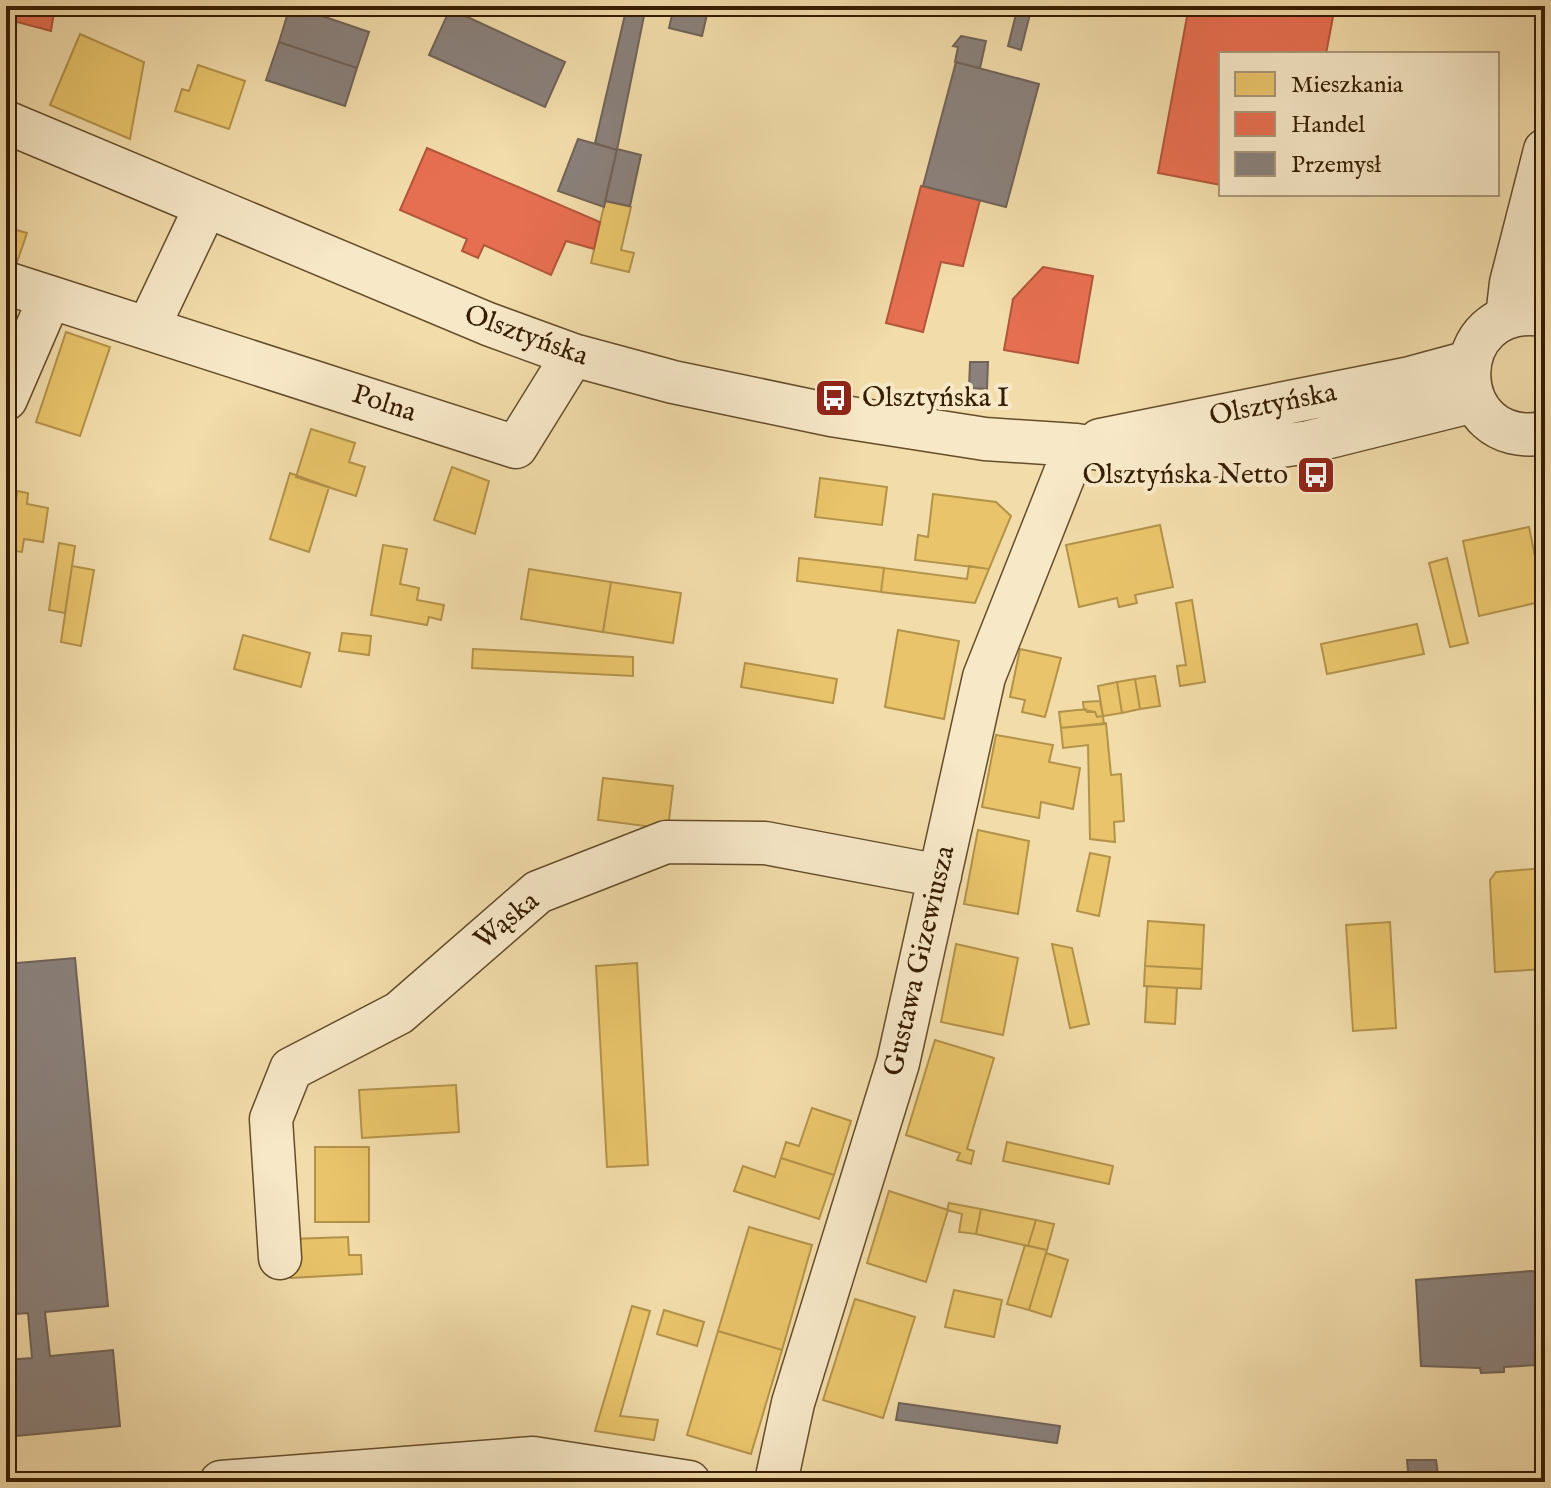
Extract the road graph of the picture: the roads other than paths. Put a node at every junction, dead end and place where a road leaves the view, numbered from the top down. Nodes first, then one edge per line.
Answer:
1 (6, 122) edge
2 (1542, 166) edge
3 (206, 206) junction
4 (6, 283) edge
5 (50, 297) junction
6 (1532, 316) edge
7 (148, 328) junction
8 (573, 355) junction
9 (1472, 381) junction
10 (6, 399) edge
11 (1545, 433) edge
12 (1076, 445) junction
13 (940, 876) junction
14 (280, 1258) dead end
15 (221, 1482) edge
16 (689, 1482) edge
17 (776, 1482) edge

1 - 3 street, Olsztyńska
2 - 6 street
3 - 7 street
3 - 8 street, Olsztyńska
4 - 5 street, Polna
5 - 7 street, Polna
5 - 10 street
6 - 9 street
7 - 8 street, Polna
8 - 12 street, Olsztyńska
9 - 11 street
9 - 12 street, Olsztyńska
12 - 13 street, Gustawa Gizewiusza
13 - 14 street, Wąska
13 - 17 street, Gustawa Gizewiusza
15 - 16 street

